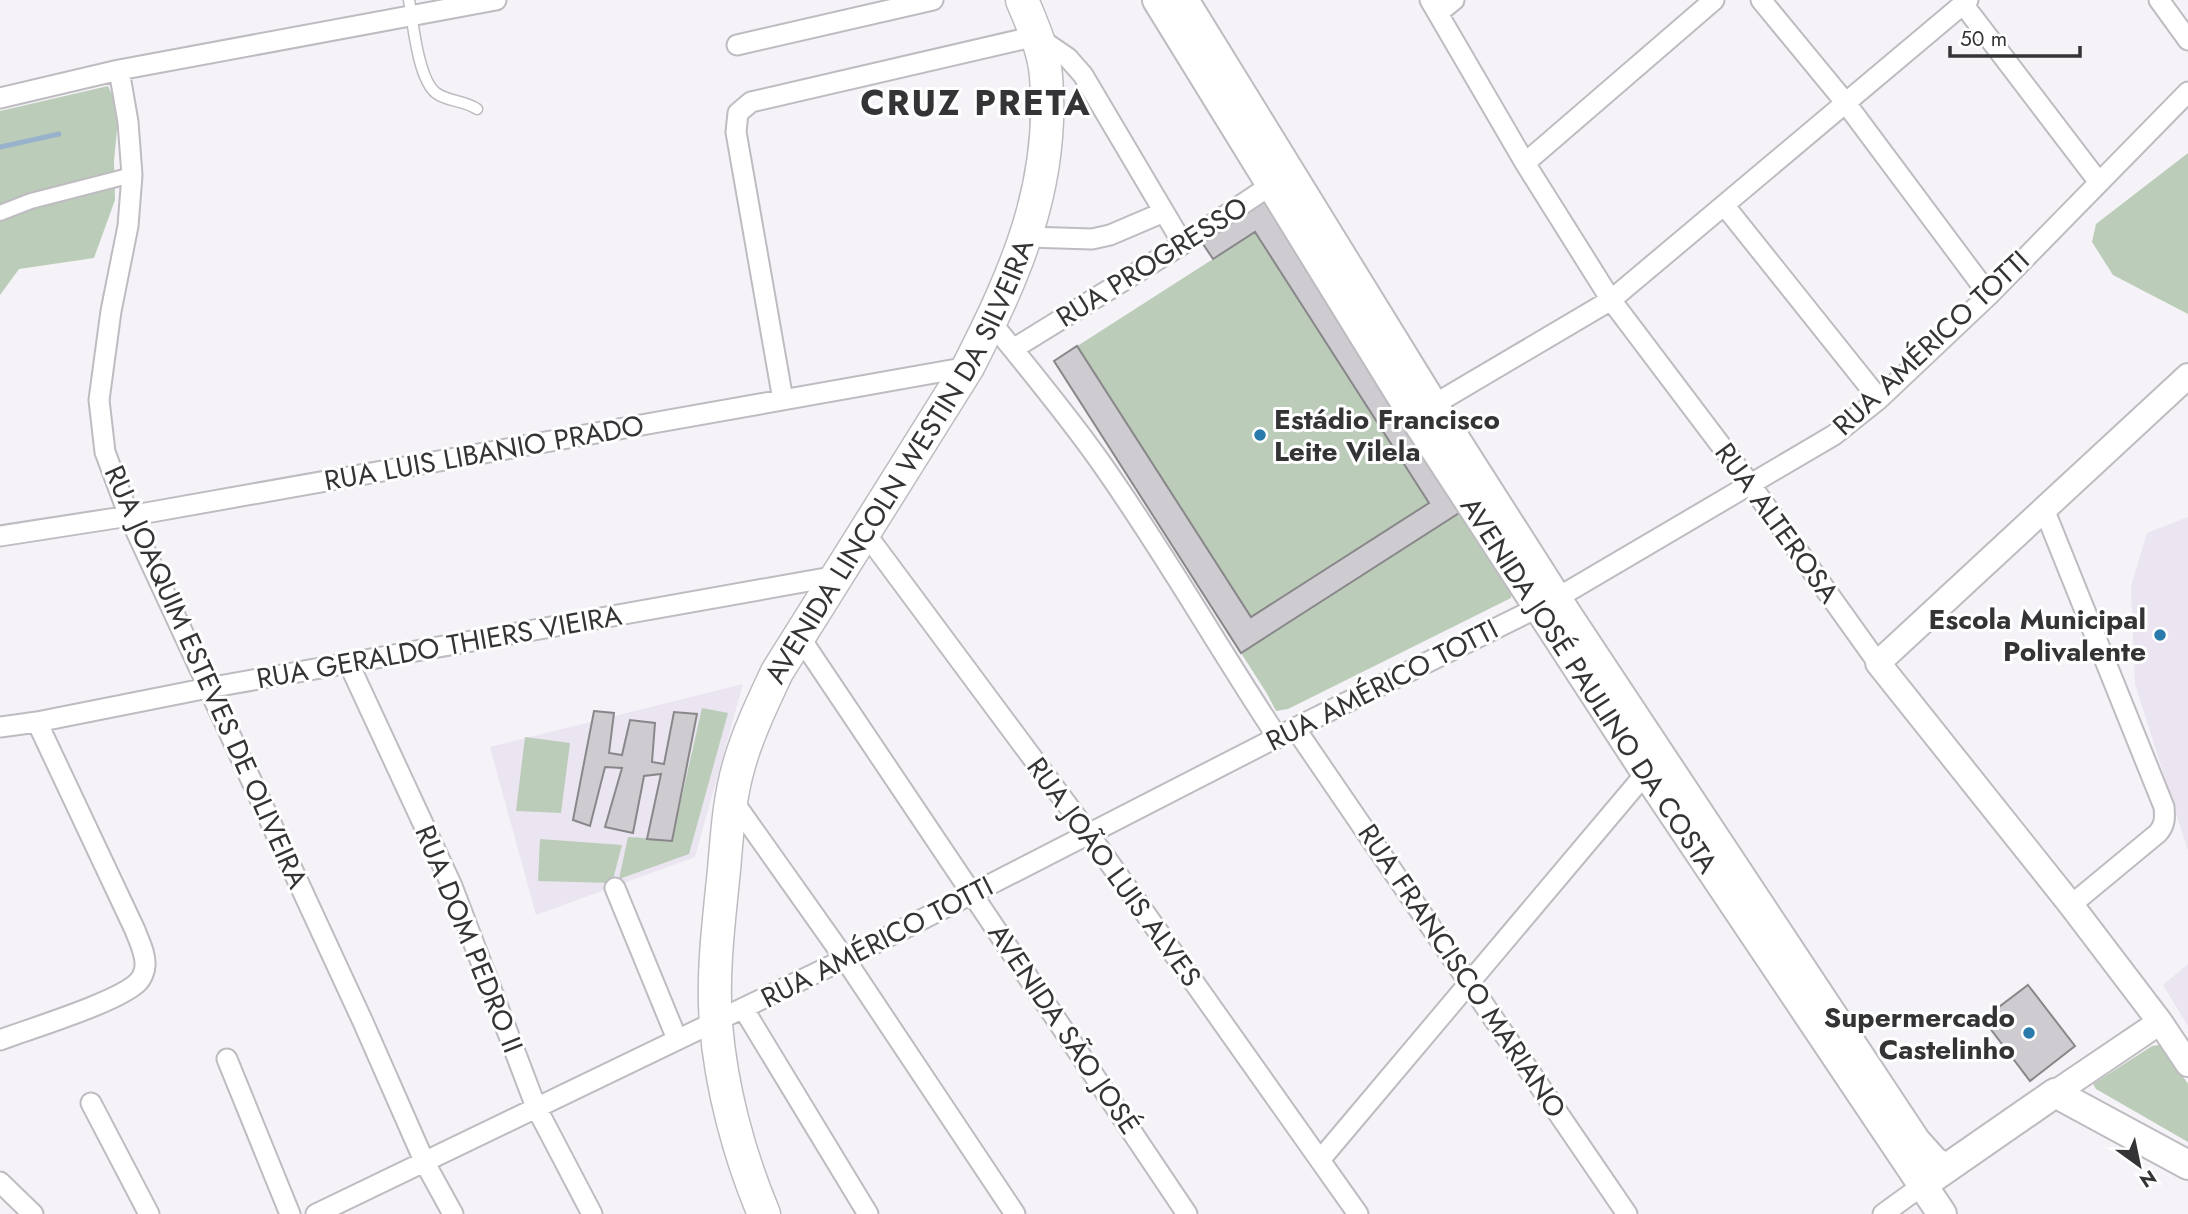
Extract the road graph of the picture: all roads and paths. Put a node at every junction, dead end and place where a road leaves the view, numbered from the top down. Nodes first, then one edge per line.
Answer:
1 (496, 0) edge
2 (933, 0) edge
3 (1022, 0) edge
4 (1157, 0) edge
5 (1184, 0) edge
6 (1454, 0) edge
7 (1714, 0) edge
8 (1761, 0) edge
9 (2159, 0) edge
10 (1966, 2) edge
11 (1434, 6) edge
12 (410, 9) edge
13 (1036, 36) junction
14 (2188, 40) edge
15 (737, 45) dead end
16 (119, 70) junction
17 (2188, 92) edge
18 (0, 98) edge
19 (1845, 102) junction
20 (477, 109) dead end
21 (1525, 163) junction
22 (132, 175) junction
23 (1280, 179) junction
24 (2098, 181) junction
25 (1724, 205) junction
26 (1164, 212) junction
27 (0, 213) edge
28 (1027, 237) junction
29 (1183, 244) junction
30 (1989, 295) junction
31 (1611, 300) junction
32 (991, 322) junction
33 (1013, 349) junction
34 (968, 367) junction
35 (2188, 376) edge
36 (1879, 399) junction
37 (783, 400) junction
38 (1423, 411) junction
39 (1750, 484) junction
40 (2043, 509) junction
41 (128, 516) junction
42 (866, 534) junction
43 (0, 536) edge
44 (837, 576) junction
45 (1548, 603) junction
46 (799, 636) junction
47 (348, 662) junction
48 (1878, 663) junction
49 (208, 688) junction
50 (37, 722) junction
51 (0, 727) edge
52 (1295, 728) junction
53 (1278, 738) junction
54 (1655, 766) junction
55 (731, 798) junction
56 (1089, 834) junction
57 (615, 888) dead end
58 (974, 894) junction
59 (2071, 905) junction
60 (845, 959) junction
61 (1469, 981) junction
62 (730, 1015) junction
63 (2160, 1022) junction
64 (677, 1039) junction
65 (0, 1040) edge
66 (1846, 1055) junction
67 (227, 1059) dead end
68 (2188, 1064) edge
69 (2054, 1093) junction
70 (91, 1103) dead end
71 (536, 1107) junction
72 (1320, 1160) junction
73 (425, 1163) junction
74 (2188, 1166) edge
75 (1946, 1168) junction
76 (0, 1182) edge
77 (1923, 1185) junction
78 (762, 1210) edge
79 (33, 1214) edge
80 (149, 1214) edge
81 (290, 1214) edge
82 (316, 1214) edge
83 (453, 1214) edge
84 (592, 1214) edge
85 (868, 1214) edge
86 (1015, 1214) edge
87 (1187, 1214) edge
88 (1358, 1214) edge
89 (1627, 1214) edge
90 (1883, 1214) edge
91 (1942, 1214) edge

1 - 12 street
2 - 15 street
3 - 13 main road, AVENIDA LINCOLN WESTIN DA SILVEIRA
4 - 23 main road, AVENIDA JOSÉ PAULINO DA COSTA
5 - 23 main road, AVENIDA JOSÉ PAULINO DA COSTA
6 - 11 street
7 - 21 street
8 - 19 street
9 - 14 street
10 - 19 street
10 - 24 street
11 - 21 street, RUA ALTEROSA
12 - 16 street
12 - 20 lane
13 - 26 street
13 - 28 main road, AVENIDA LINCOLN WESTIN DA SILVEIRA
13 - 37 street
16 - 18 street
16 - 22 street, RUA JOAQUIM ESTEVES DE OLIVEIRA
17 - 24 street, RUA AMÉRICO TOTTI
19 - 25 street
19 - 30 street
21 - 31 street, RUA ALTEROSA
22 - 27 street
22 - 41 street, RUA JOAQUIM ESTEVES DE OLIVEIRA
23 - 29 street, RUA PROGRESSO
23 - 38 main road, AVENIDA JOSÉ PAULINO DA COSTA
24 - 30 street, RUA AMÉRICO TOTTI
25 - 31 street
25 - 36 street
26 - 28 street
26 - 29 street
28 - 32 main road, AVENIDA LINCOLN WESTIN DA SILVEIRA
29 - 33 street, RUA PROGRESSO
30 - 36 street, RUA AMÉRICO TOTTI
31 - 38 street
31 - 39 street, RUA ALTEROSA
32 - 33 street
32 - 34 main road, AVENIDA LINCOLN WESTIN DA SILVEIRA
33 - 53 street
34 - 37 street, RUA LUIS LIBANIO PRADO
34 - 42 main road, AVENIDA LINCOLN WESTIN DA SILVEIRA
35 - 40 street
36 - 39 street, RUA AMÉRICO TOTTI
37 - 41 street, RUA LUIS LIBANIO PRADO
38 - 45 main road, AVENIDA JOSÉ PAULINO DA COSTA
39 - 45 street, RUA AMÉRICO TOTTI
39 - 48 street, RUA ALTEROSA
40 - 48 street
40 - 59 street
41 - 43 street, RUA LUIS LIBANIO PRADO
41 - 49 street, RUA JOAQUIM ESTEVES DE OLIVEIRA
42 - 44 main road, AVENIDA LINCOLN WESTIN DA SILVEIRA
42 - 56 street, RUA JOÃO LUIS ALVES
44 - 46 main road, AVENIDA LINCOLN WESTIN DA SILVEIRA
44 - 47 street, RUA GERALDO THIERS VIEIRA
45 - 52 street, RUA AMÉRICO TOTTI
45 - 54 main road, AVENIDA JOSÉ PAULINO DA COSTA
46 - 55 main road, AVENIDA LINCOLN WESTIN DA SILVEIRA
46 - 58 street, AVENIDA SÃO JOSÉ
47 - 49 street, RUA GERALDO THIERS VIEIRA
47 - 71 street, RUA DOM PEDRO II
48 - 59 street, RUA ALTEROSA
49 - 50 street, RUA GERALDO THIERS VIEIRA
49 - 73 street, RUA JOAQUIM ESTEVES DE OLIVEIRA
50 - 51 street, RUA GERALDO THIERS VIEIRA
50 - 65 street
52 - 53 street, RUA AMÉRICO TOTTI
52 - 61 street, RUA FRANCISCO MARIANO
53 - 56 street, RUA AMÉRICO TOTTI
54 - 61 street
54 - 66 main road, AVENIDA JOSÉ PAULINO DA COSTA
55 - 60 street
55 - 62 main road, AVENIDA LINCOLN WESTIN DA SILVEIRA
56 - 58 street, RUA AMÉRICO TOTTI
56 - 72 street, RUA JOÃO LUIS ALVES
57 - 64 street
58 - 60 street, RUA AMÉRICO TOTTI
58 - 87 street, AVENIDA SÃO JOSÉ
59 - 63 street, RUA ALTEROSA
60 - 62 street, RUA AMÉRICO TOTTI
60 - 86 street
61 - 72 street
61 - 89 street, RUA FRANCISCO MARIANO
62 - 64 street, RUA AMÉRICO TOTTI
62 - 78 main road, AVENIDA LINCOLN WESTIN DA SILVEIRA
62 - 85 street
63 - 68 street, RUA ALTEROSA
63 - 69 street
64 - 71 street
66 - 75 main road, AVENIDA JOSÉ PAULINO DA COSTA
66 - 77 main road, AVENIDA JOSÉ PAULINO DA COSTA
67 - 81 street
69 - 74 main road
69 - 75 main road
70 - 80 street
71 - 73 street
71 - 84 street, RUA DOM PEDRO II
72 - 88 street, RUA JOÃO LUIS ALVES
73 - 82 street
73 - 83 street, RUA JOAQUIM ESTEVES DE OLIVEIRA
75 - 77 main road
76 - 79 street
77 - 90 street
77 - 91 main road, AVENIDA JOSÉ PAULINO DA COSTA

